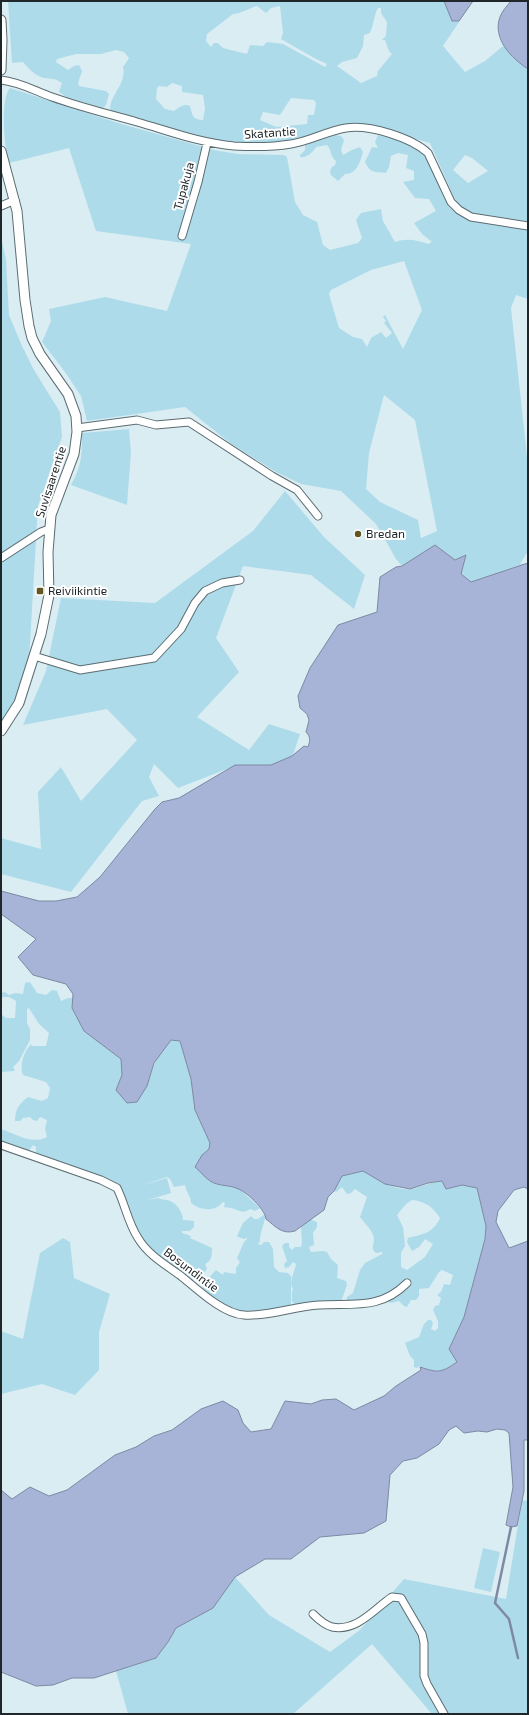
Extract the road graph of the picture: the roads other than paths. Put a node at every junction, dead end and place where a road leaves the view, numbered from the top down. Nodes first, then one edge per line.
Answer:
1 (1, 20) edge
2 (1, 70) edge
3 (1, 80) edge
4 (207, 142) junction
5 (1, 150) edge
6 (15, 200) junction
7 (1, 206) edge
8 (528, 226) edge
9 (182, 236) dead end
10 (78, 428) junction
11 (318, 516) dead end
12 (49, 529) junction
13 (1, 558) edge
14 (240, 580) dead end
15 (34, 656) junction
16 (1, 731) edge
17 (1, 1145) edge
18 (407, 1283) dead end
19 (313, 1614) dead end
20 (444, 1714) edge

1 - 2 street
3 - 4 street, Skatantie
4 - 8 street, Skatantie
4 - 9 street, Tupakuja
5 - 6 street, Suvisaarentie
6 - 7 street
6 - 10 street, Suvisaarentie
10 - 11 street
10 - 12 street, Suvisaarentie
12 - 13 street
12 - 15 street, Suvisaarentie
14 - 15 street
15 - 16 street, Suvisaarentie
17 - 18 street, Bosundintie
19 - 20 street

